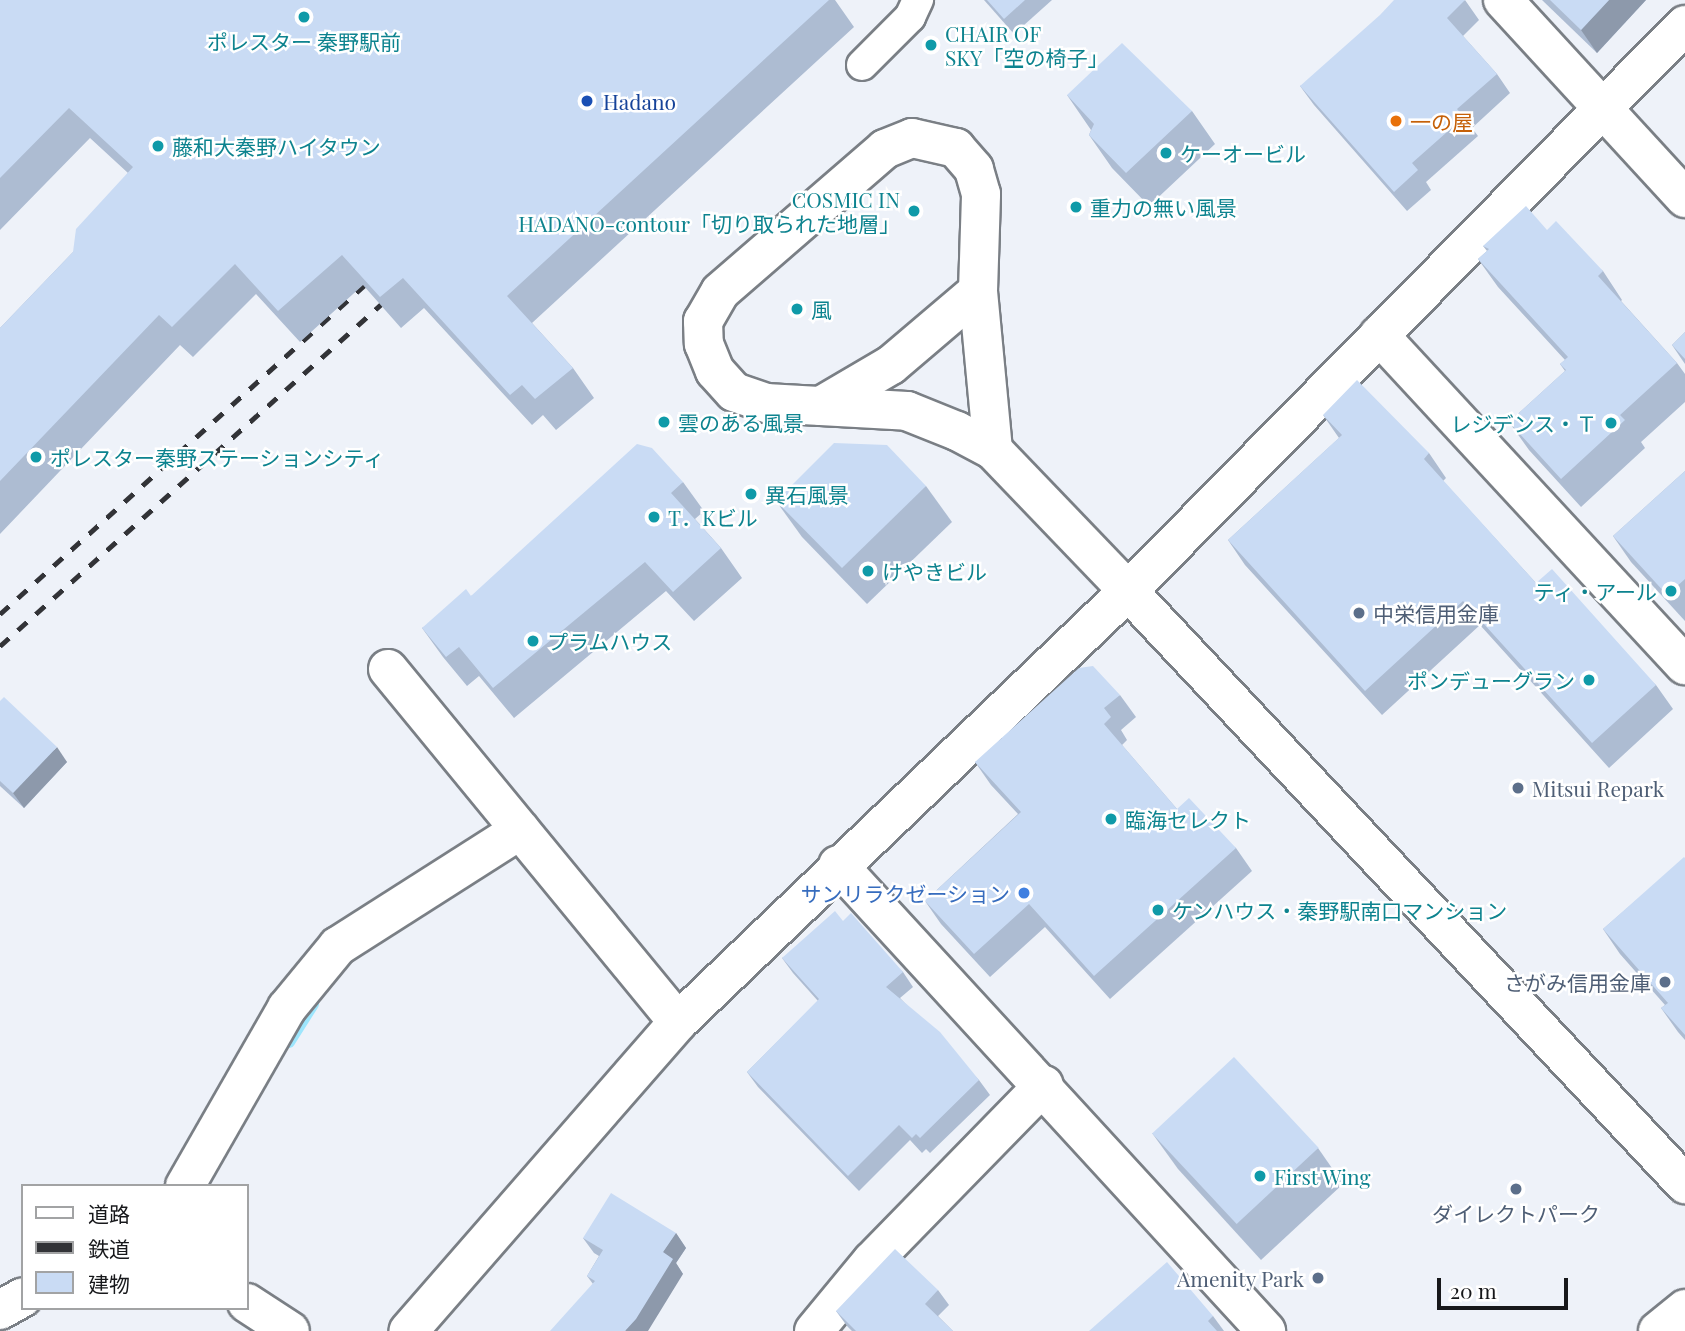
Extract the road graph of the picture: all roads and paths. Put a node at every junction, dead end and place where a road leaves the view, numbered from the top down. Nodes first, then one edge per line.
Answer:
1 (918, 0) edge
2 (1503, 0) edge
3 (1685, 25) edge
4 (862, 65) dead end
5 (1602, 107) junction
6 (1685, 198) edge
7 (978, 291) junction
8 (1379, 335) junction
9 (821, 406) junction
10 (993, 450) junction
11 (1128, 591) junction
12 (1685, 665) edge
13 (388, 669) dead end
14 (520, 830) junction
15 (838, 865) junction
16 (678, 1022) junction
17 (1044, 1085) junction
18 (186, 1184) edge
19 (1685, 1184) edge
20 (21, 1298) edge
21 (248, 1304) edge
22 (1685, 1308) edge
23 (0, 1310) edge
24 (290, 1331) edge
25 (408, 1331) edge
26 (814, 1331) edge
27 (1266, 1331) edge
28 (1658, 1331) edge

1 - 4 street
2 - 5 street
3 - 5 street
5 - 6 street
5 - 8 street
7 - 9 street
7 - 9 street
7 - 10 street
8 - 11 street
8 - 12 street
9 - 10 street
10 - 11 street
11 - 15 street
11 - 19 street
13 - 14 street
14 - 16 street
14 - 18 street
15 - 16 street
15 - 17 street
16 - 25 street
17 - 26 street
17 - 27 street
20 - 23 street
21 - 24 street
22 - 28 street

